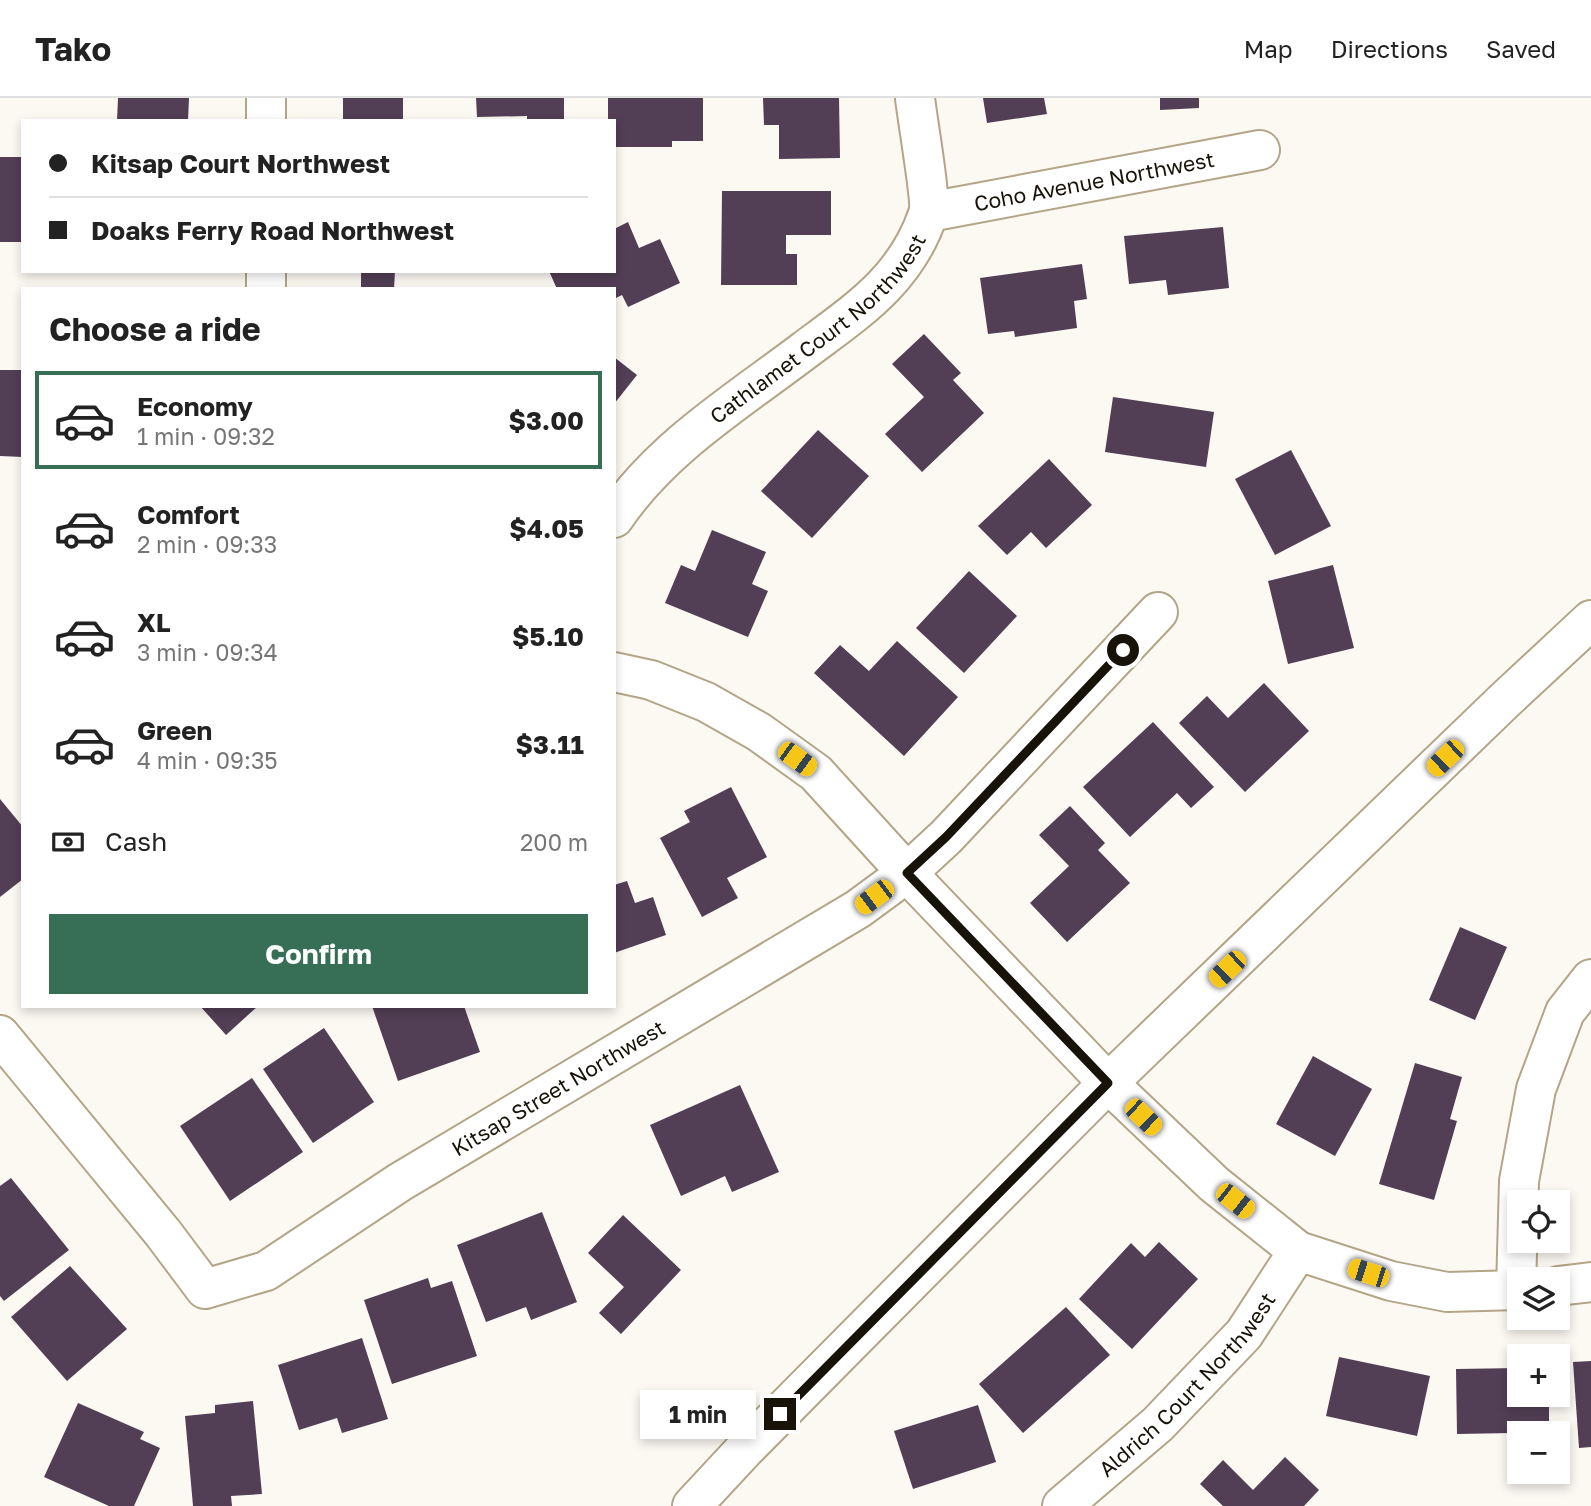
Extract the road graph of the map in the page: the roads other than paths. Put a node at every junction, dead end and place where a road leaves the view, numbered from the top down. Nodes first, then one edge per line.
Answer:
1 (266, 98) edge
2 (915, 98) edge
3 (266, 119) edge
4 (1260, 150) dead end
5 (929, 212) junction
6 (616, 515) edge
7 (1158, 612) dead end
8 (1591, 620) edge
9 (616, 672) edge
10 (907, 873) junction
11 (1591, 979) edge
12 (0, 1035) edge
13 (1108, 1083) junction
14 (1298, 1251) junction
15 (1518, 1267) edge
16 (1591, 1282) edge
17 (1570, 1285) edge
18 (1507, 1290) edge
19 (692, 1506) edge
20 (1062, 1506) edge

1 - 3 street
2 - 5 street, Cathlamet Court Northwest
4 - 5 street, Coho Avenue Northwest
5 - 6 street, Cathlamet Court Northwest
7 - 10 street, Kitsap Street Northwest
8 - 13 street
9 - 10 street
10 - 12 street, Kitsap Street Northwest
10 - 13 street
11 - 15 street
13 - 14 street
13 - 19 street
14 - 18 street
14 - 20 street, Aldrich Court Northwest
16 - 17 street

